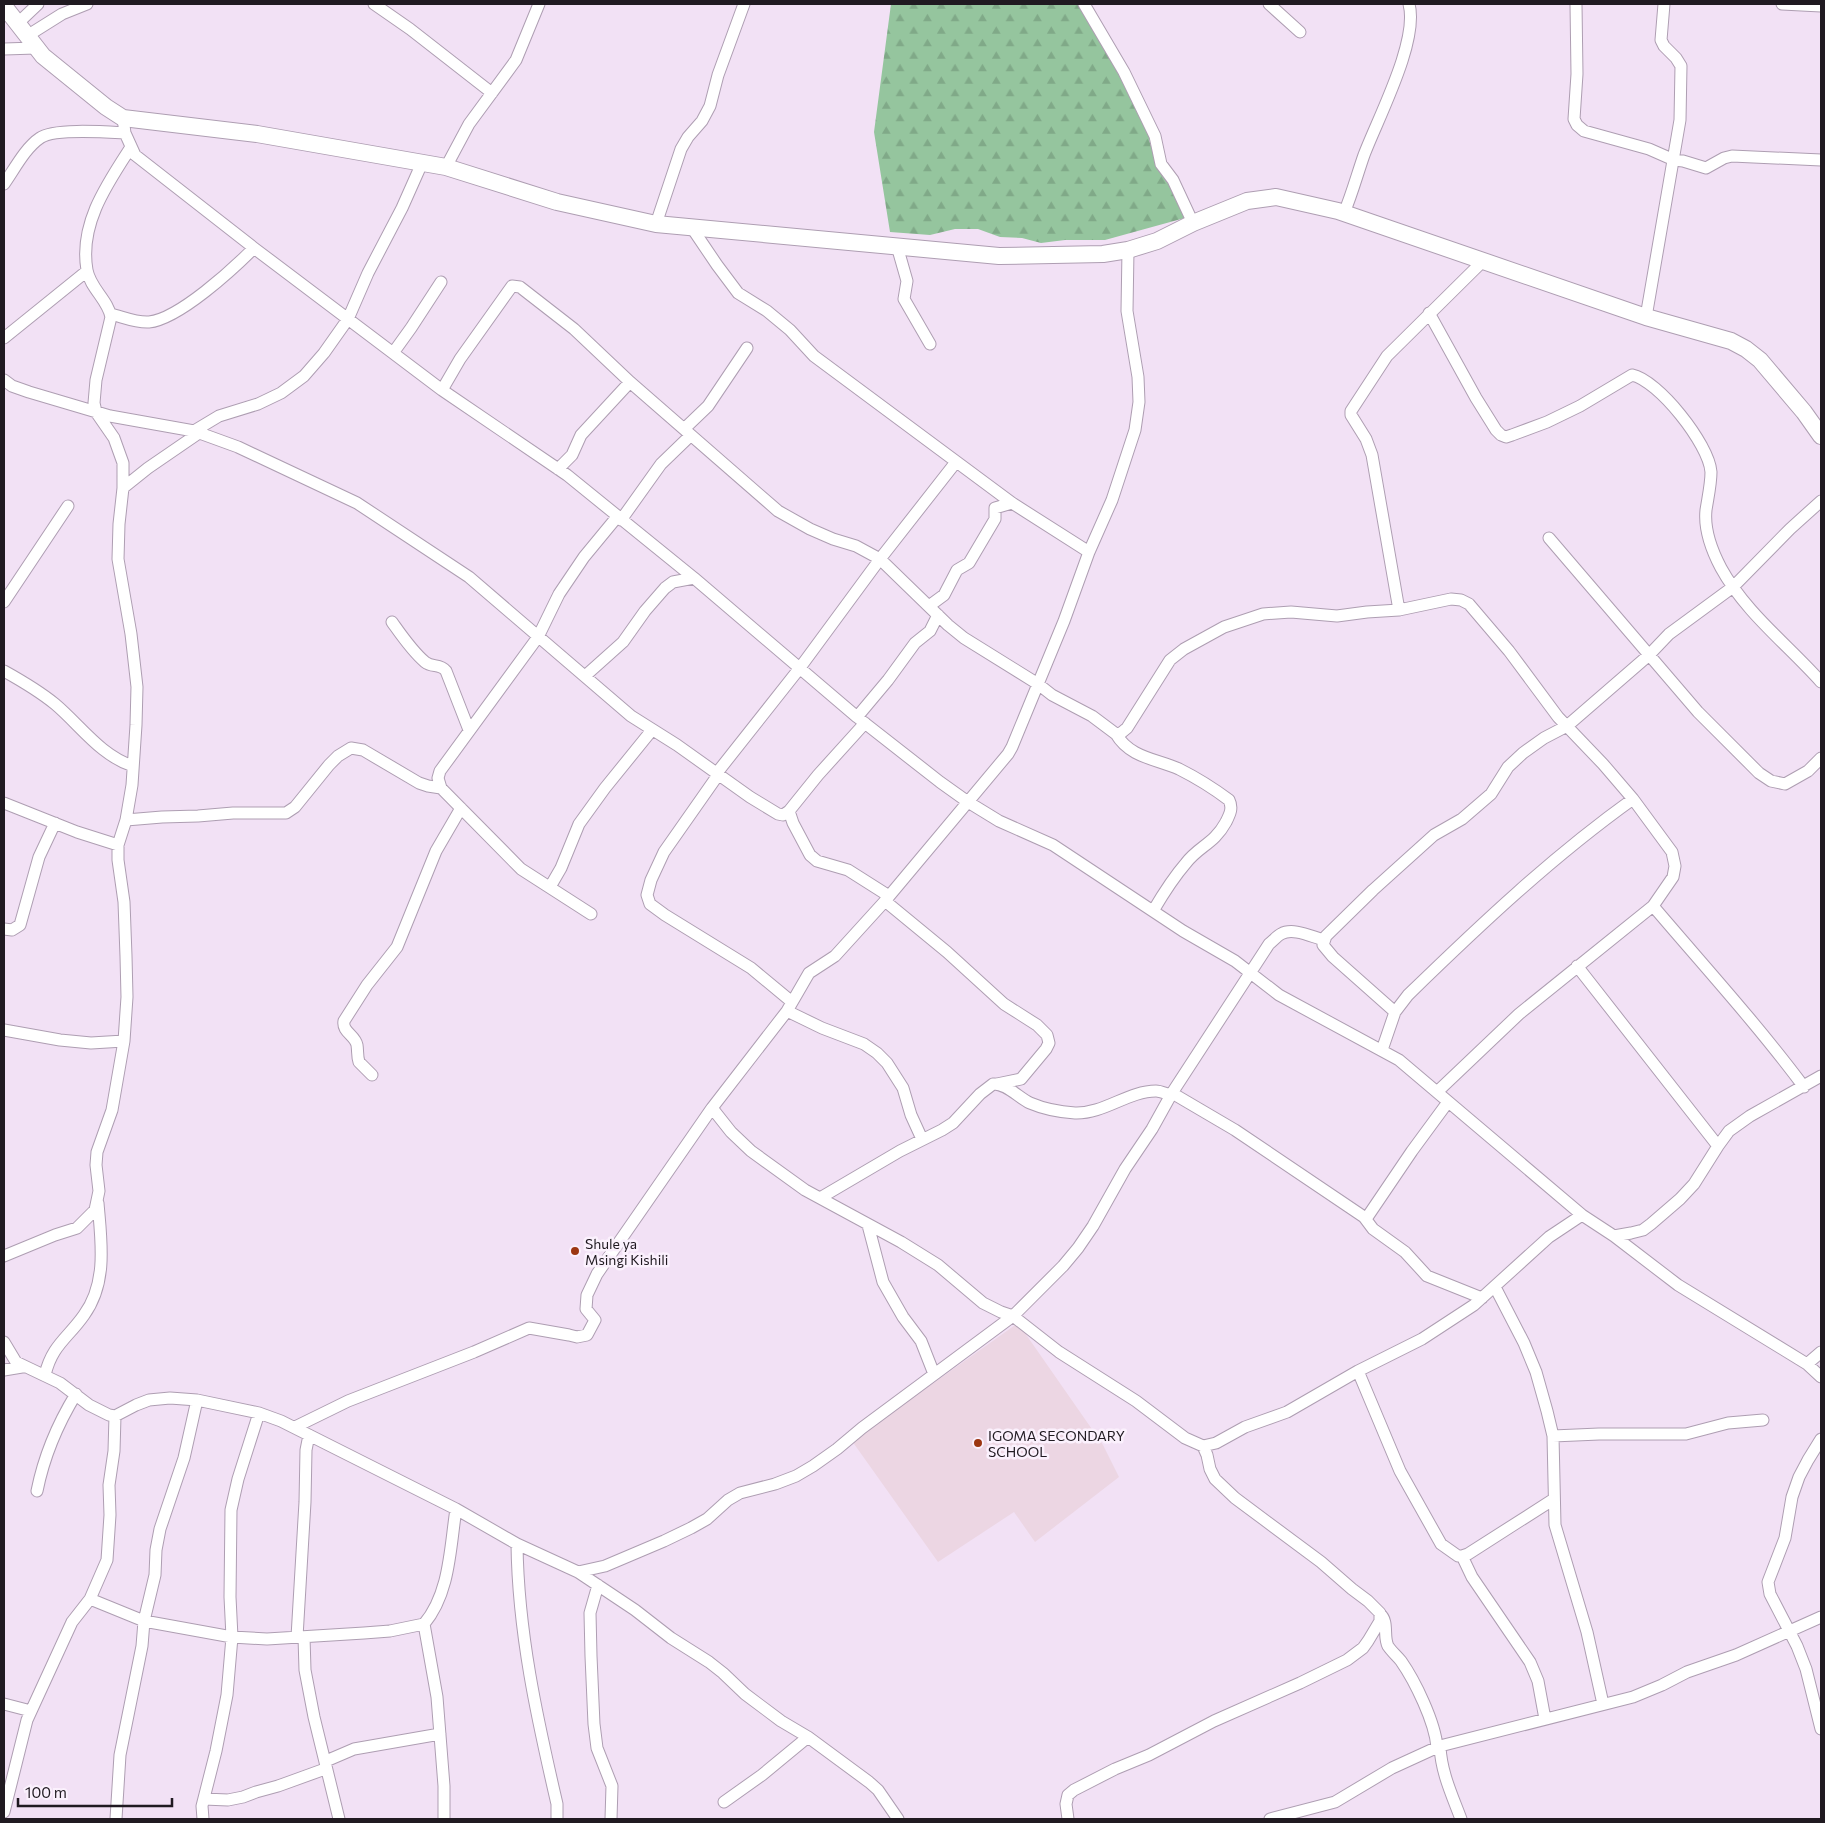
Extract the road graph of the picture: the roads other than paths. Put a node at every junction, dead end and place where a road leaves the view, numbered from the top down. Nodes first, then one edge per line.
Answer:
1 (38, 4) edge
2 (87, 4) edge
3 (374, 4) edge
4 (539, 4) edge
5 (744, 4) edge
6 (1084, 4) edge
7 (1269, 4) edge
8 (1409, 4) edge
9 (1576, 4) edge
10 (1664, 4) edge
11 (1782, 4) edge
12 (4, 6) edge
13 (1821, 6) edge
14 (1300, 32) dead end
15 (27, 36) junction
16 (4, 49) edge
17 (492, 93) junction
18 (124, 125) junction
19 (131, 147) junction
20 (1674, 160) junction
21 (1821, 160) edge
22 (422, 163) junction
23 (446, 167) junction
24 (4, 184) edge
25 (1344, 213) junction
26 (1193, 223) junction
27 (656, 224) junction
28 (692, 228) junction
29 (897, 246) junction
30 (254, 248) junction
31 (1128, 250) junction
32 (1482, 262) junction
33 (87, 272) junction
34 (441, 282) dead end
35 (1430, 313) junction
36 (111, 314) junction
37 (1646, 317) junction
38 (348, 319) junction
39 (4, 338) edge
40 (930, 344) dead end
41 (747, 348) dead end
42 (393, 353) junction
43 (630, 382) junction
44 (7, 386) edge
45 (442, 390) junction
46 (96, 412) junction
47 (197, 432) junction
48 (687, 432) junction
49 (1821, 436) edge
50 (956, 462) junction
51 (558, 469) junction
52 (123, 488) junction
53 (1821, 501) edge
54 (1012, 503) junction
55 (68, 506) dead end
56 (619, 518) junction
57 (1549, 538) dead end
58 (1089, 552) junction
59 (880, 559) junction
60 (694, 578) junction
61 (1732, 587) junction
62 (4, 602) edge
63 (929, 606) junction
64 (1399, 610) junction
65 (938, 615) junction
66 (392, 622) dead end
67 (538, 637) junction
68 (1649, 655) junction
69 (799, 668) junction
70 (4, 670) edge
71 (585, 676) junction
72 (1821, 682) edge
73 (1038, 684) junction
74 (1052, 696) junction
75 (1027, 710) junction
76 (861, 720) junction
77 (1567, 726) junction
78 (469, 730) junction
79 (652, 730) junction
80 (1116, 734) junction
81 (1821, 758) edge
82 (133, 766) junction
83 (717, 775) junction
84 (441, 788) junction
85 (1633, 798) junction
86 (968, 802) junction
87 (4, 803) edge
88 (461, 808) junction
89 (789, 811) junction
90 (126, 820) junction
91 (55, 823) junction
92 (118, 845) junction
93 (550, 887) junction
94 (887, 898) junction
95 (1653, 906) junction
96 (1153, 911) junction
97 (591, 914) dead end
98 (4, 929) edge
99 (1324, 940) junction
100 (1577, 966) junction
101 (1249, 973) junction
102 (790, 1006) junction
103 (1395, 1012) junction
104 (4, 1030) edge
105 (124, 1041) junction
106 (1382, 1050) junction
107 (372, 1075) dead end
108 (1821, 1076) edge
109 (997, 1084) junction
110 (1804, 1087) junction
111 (1437, 1092) junction
112 (1172, 1094) junction
113 (1448, 1102) junction
114 (712, 1108) junction
115 (922, 1140) junction
116 (1718, 1146) junction
117 (820, 1198) junction
118 (98, 1201) junction
119 (1582, 1215) junction
120 (1364, 1217) junction
121 (868, 1225) junction
122 (1614, 1236) junction
123 (4, 1256) edge
124 (1495, 1287) junction
125 (1482, 1298) junction
126 (1013, 1316) junction
127 (4, 1342) edge
128 (1821, 1352) edge
129 (1807, 1364) junction
130 (22, 1367) junction
131 (4, 1370) edge
132 (1358, 1371) junction
133 (934, 1374) junction
134 (45, 1375) junction
135 (1821, 1377) edge
136 (76, 1394) junction
137 (197, 1400) junction
138 (259, 1413) junction
139 (115, 1416) junction
140 (1763, 1420) dead end
141 (294, 1427) junction
142 (309, 1435) junction
143 (1553, 1436) junction
144 (1821, 1439) edge
145 (1203, 1446) junction
146 (37, 1491) dead end
147 (1554, 1499) junction
148 (456, 1509) junction
149 (517, 1544) junction
150 (1462, 1556) junction
151 (578, 1572) junction
152 (598, 1585) junction
153 (90, 1599) junction
154 (1380, 1613) junction
155 (1821, 1617) edge
156 (144, 1621) junction
157 (424, 1624) junction
158 (1789, 1631) junction
159 (300, 1637) junction
160 (232, 1638) junction
161 (4, 1704) edge
162 (1602, 1704) junction
163 (31, 1711) junction
164 (1545, 1719) junction
165 (1821, 1729) edge
166 (440, 1734) junction
167 (808, 1736) junction
168 (1438, 1746) junction
169 (326, 1765) junction
170 (204, 1799) junction
171 (724, 1802) dead end
172 (4, 1812) edge
173 (116, 1819) edge
174 (203, 1819) edge
175 (338, 1819) edge
176 (444, 1819) edge
177 (557, 1819) edge
178 (611, 1819) edge
179 (898, 1819) edge
180 (1068, 1819) edge
181 (1270, 1819) edge
182 (1461, 1819) edge

1 - 15 street
2 - 15 street
3 - 17 street
4 - 17 street
5 - 27 street
6 - 26 street
7 - 14 street
8 - 25 street
9 - 20 street
10 - 20 street
11 - 13 street
12 - 15 main road
15 - 16 street
15 - 18 main road
17 - 23 street
18 - 19 street
18 - 22 main road
18 - 24 street
19 - 30 street
19 - 33 street
20 - 21 street
20 - 37 street
22 - 23 main road
22 - 38 street
23 - 27 main road
25 - 26 main road
25 - 32 main road
26 - 31 main road
27 - 28 main road
28 - 29 main road
28 - 50 street
29 - 31 main road
29 - 40 street
30 - 36 street
30 - 38 street
31 - 58 street
32 - 35 street
32 - 37 main road
33 - 36 street
33 - 39 street
34 - 42 street
35 - 61 street
35 - 64 street
36 - 46 street
37 - 49 main road
38 - 42 street
38 - 47 street
41 - 48 street
42 - 45 street
43 - 45 street
43 - 48 street
43 - 51 street
44 - 46 street
45 - 51 street
46 - 47 street
46 - 52 street
47 - 52 street
47 - 67 street
48 - 56 street
48 - 59 street
50 - 54 street
50 - 59 street
51 - 56 street
52 - 82 street
53 - 61 street
54 - 58 street
54 - 63 street
55 - 62 street
56 - 60 street
56 - 67 street
57 - 68 street
58 - 73 street
59 - 63 street
59 - 69 street
60 - 69 street
60 - 71 street
61 - 68 street
61 - 72 street
63 - 65 street
64 - 77 street
64 - 80 street
65 - 73 street
65 - 76 street
66 - 78 street
67 - 71 street
67 - 78 street
68 - 77 street
68 - 81 street
69 - 76 street
69 - 83 street
70 - 82 street
71 - 79 street
73 - 74 street
73 - 75 street
74 - 75 street
74 - 80 street
75 - 86 street
76 - 86 street
76 - 89 street
77 - 85 street
77 - 99 street
78 - 84 street
79 - 83 street
79 - 93 street
80 - 96 street
82 - 90 street
83 - 89 street
83 - 102 street
84 - 88 street
84 - 90 street
85 - 95 street
85 - 103 street
86 - 94 street
86 - 96 street
87 - 91 street
88 - 93 street
88 - 107 street
89 - 94 street
90 - 92 street
91 - 92 street
91 - 98 street
92 - 105 street
93 - 97 street
94 - 102 street
94 - 109 street
95 - 100 street
95 - 110 street
96 - 101 street
99 - 101 street
99 - 103 street
100 - 111 street
100 - 116 street
101 - 106 street
101 - 112 street
102 - 114 street
102 - 115 street
103 - 106 street
104 - 105 street
105 - 118 street
106 - 111 street
108 - 110 street
109 - 112 street
109 - 115 street
110 - 116 street
111 - 113 street
112 - 120 street
112 - 126 street
113 - 119 street
113 - 120 street
114 - 117 street
114 - 141 street
115 - 117 street
116 - 122 street
117 - 121 street
118 - 123 street
118 - 134 street
119 - 122 street
119 - 124 street
120 - 125 street
121 - 126 street
121 - 133 street
122 - 129 street
124 - 125 street
124 - 143 street
125 - 132 street
126 - 133 street
126 - 145 street
127 - 130 street
128 - 129 street
129 - 135 street
130 - 131 street
130 - 134 street
132 - 145 street
132 - 150 street
133 - 151 street
134 - 136 street
136 - 139 street
136 - 146 street
137 - 138 street
137 - 139 street
137 - 156 street
138 - 141 street
138 - 160 street
139 - 153 street
140 - 143 street
141 - 142 street
142 - 148 street
142 - 159 street
143 - 147 street
144 - 158 street
145 - 154 street
147 - 150 street
147 - 162 street
148 - 149 street
148 - 157 street
149 - 151 street
149 - 177 street
150 - 164 street
151 - 152 street
152 - 167 street
152 - 178 street
153 - 156 street
153 - 163 street
154 - 168 street
154 - 180 street
155 - 158 street
156 - 160 street
156 - 173 street
157 - 159 street
157 - 166 street
158 - 162 street
158 - 165 street
159 - 160 street
159 - 169 street
160 - 170 street
161 - 163 street
162 - 164 street
163 - 172 street
164 - 168 street
166 - 169 street
166 - 176 street
167 - 171 street
167 - 179 street
168 - 181 street
168 - 182 street
169 - 170 street
169 - 175 street
170 - 174 street

